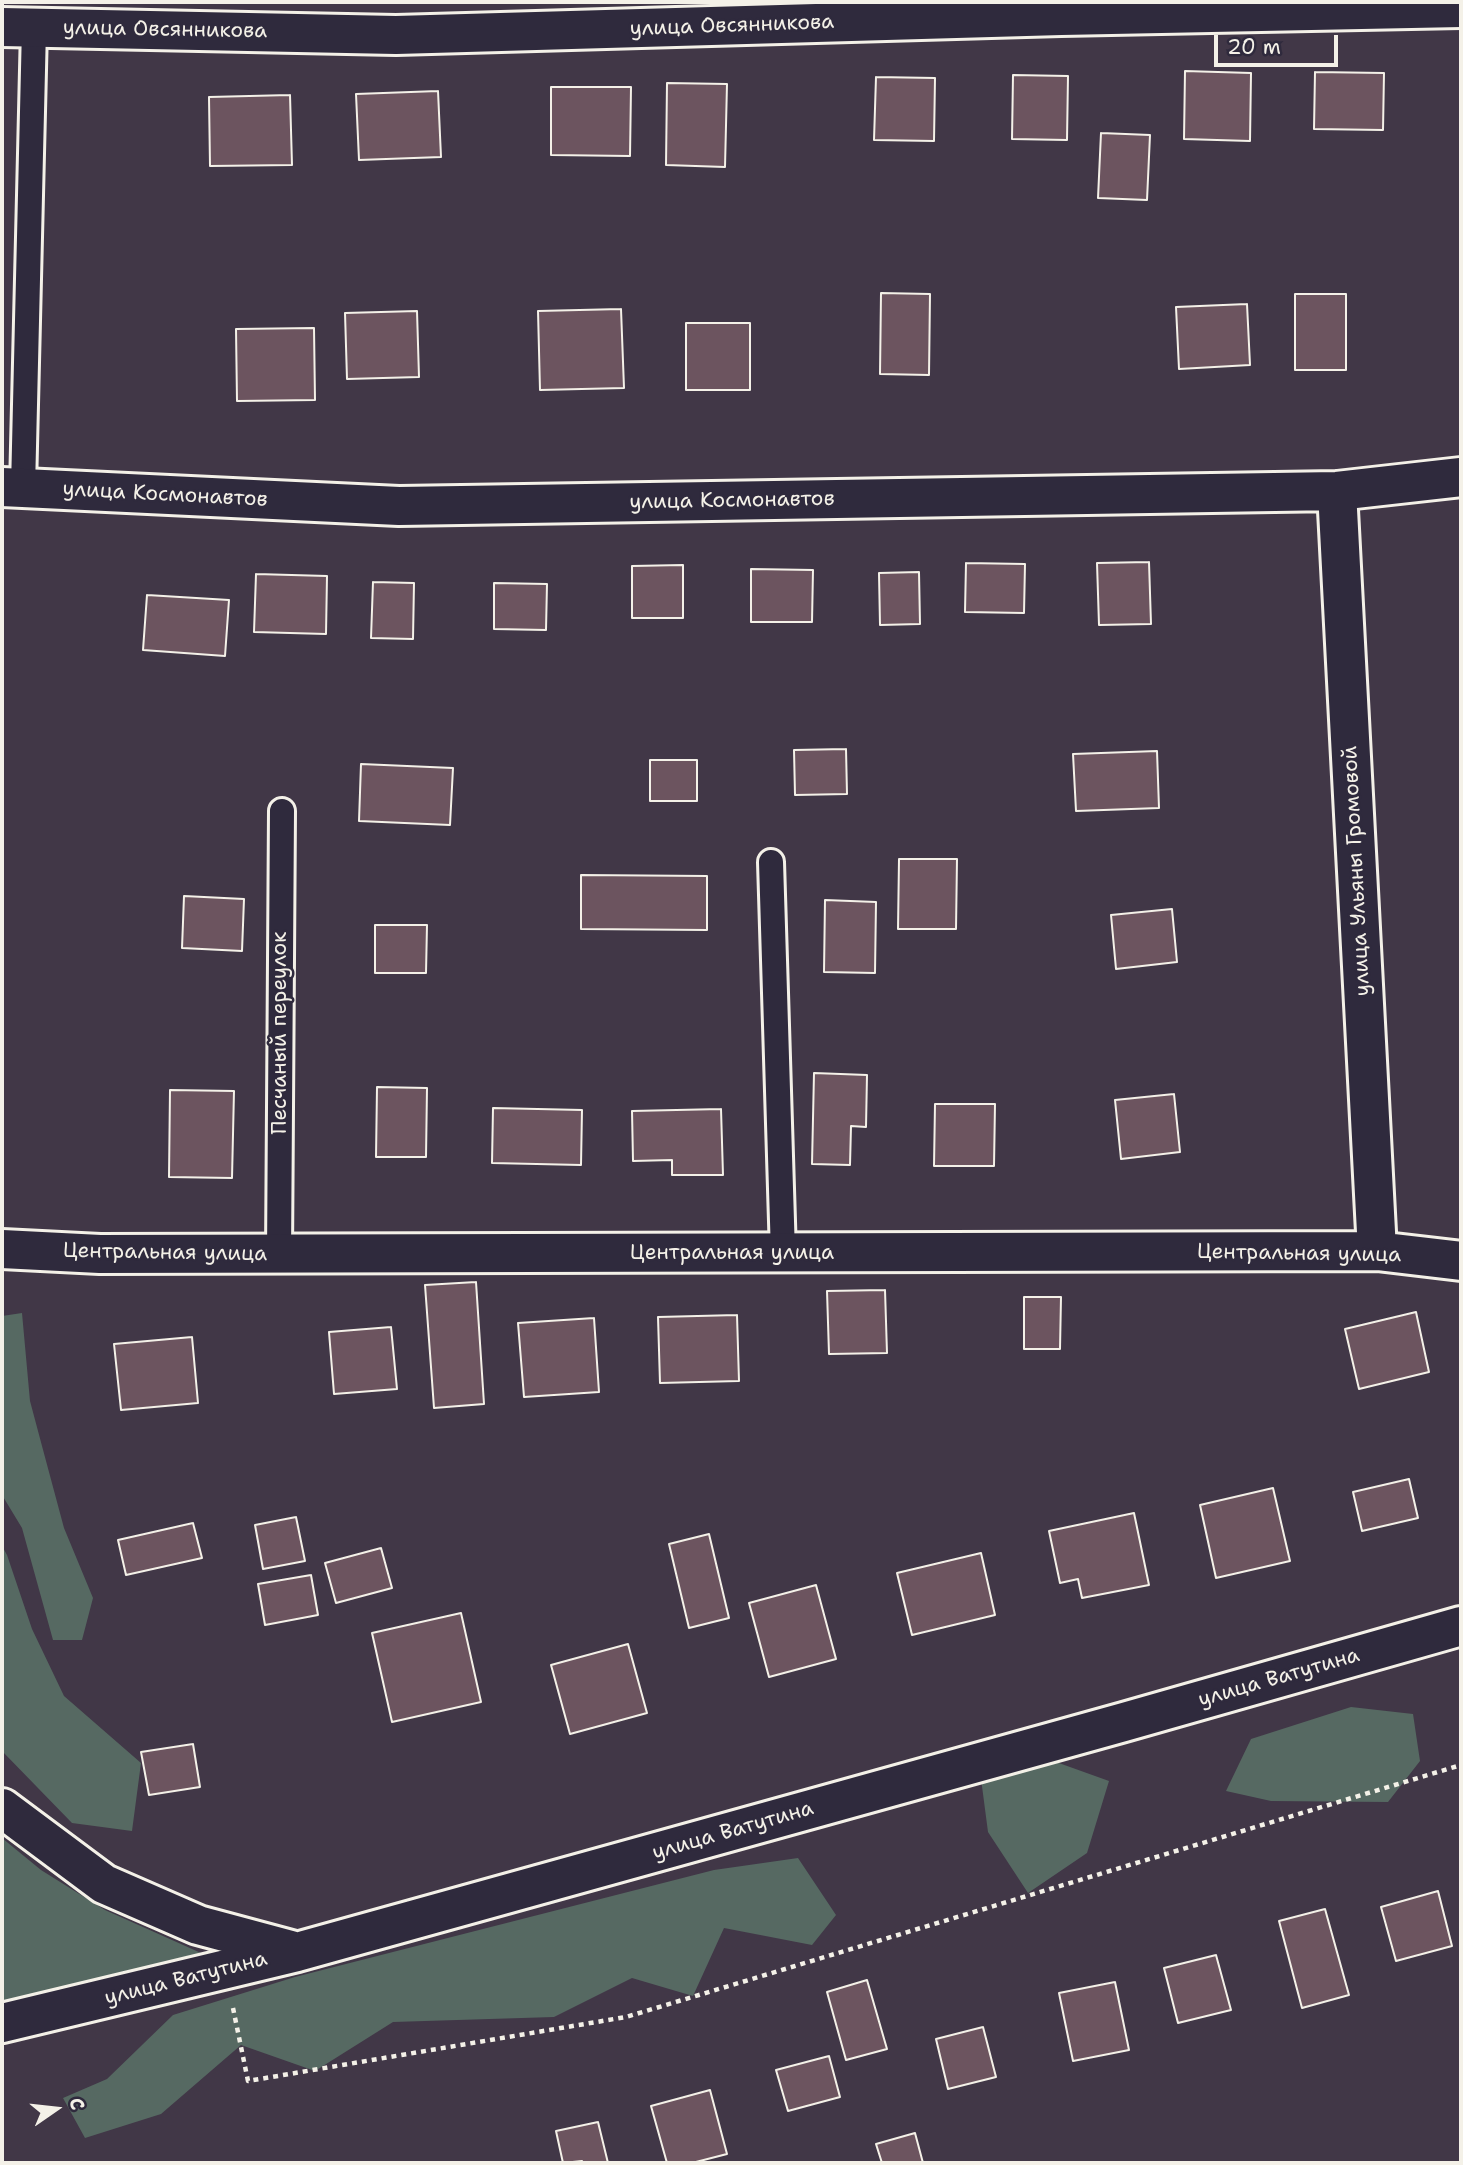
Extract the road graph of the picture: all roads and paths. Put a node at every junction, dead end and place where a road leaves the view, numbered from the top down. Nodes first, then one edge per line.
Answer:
1 (1461, 8) edge
2 (18, 27) edge
3 (1461, 477) edge
4 (12, 488) edge
5 (1337, 491) junction
6 (282, 811) dead end
7 (771, 862) dead end
8 (2, 1249) edge
9 (1377, 1251) junction
10 (783, 1254) junction
11 (279, 1255) junction
12 (1461, 1261) edge
13 (1461, 1626) edge
14 (1461, 1765) edge
15 (2, 1808) edge
16 (297, 1952) junction
17 (225, 1969) junction
18 (2, 2023) edge

1 - 2 street, улица Овсянникова
2 - 4 lane
3 - 5 street, улица Космонавтов
4 - 5 street, улица Космонавтов
5 - 9 street, улица Ульяны Громовой
6 - 11 lane, Песчаный переулок
7 - 10 lane
8 - 11 street, Центральная улица
9 - 10 street, Центральная улица
9 - 12 street, Центральная улица
10 - 11 street, Центральная улица
13 - 16 street, улица Ватутина
14 - 17 path
15 - 16 street
16 - 17 street, улица Ватутина
17 - 18 street, улица Ватутина

